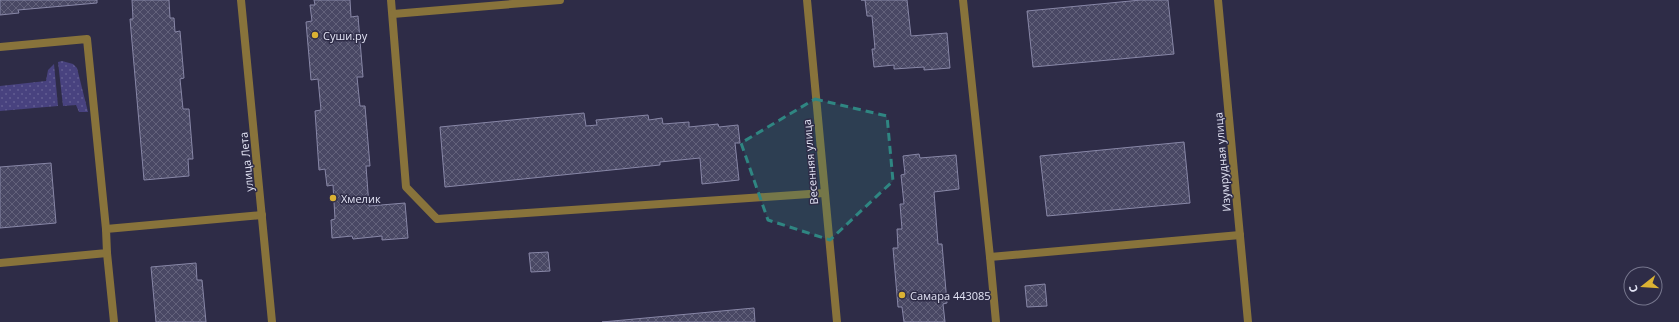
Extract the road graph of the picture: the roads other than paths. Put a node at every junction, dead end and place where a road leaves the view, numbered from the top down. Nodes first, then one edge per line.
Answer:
1 (241, 0) edge
2 (391, 0) edge
3 (560, 0) edge
4 (807, 0) edge
5 (963, 0) edge
6 (1218, 0) edge
7 (393, 14) junction
8 (0, 47) edge
9 (824, 193) junction
10 (262, 215) junction
11 (106, 229) junction
12 (1240, 235) junction
13 (107, 253) junction
14 (990, 257) junction
15 (0, 263) edge
16 (114, 322) edge
17 (272, 322) edge
18 (837, 322) edge
19 (996, 322) edge
20 (1248, 322) edge

1 - 10 street, улица Лета
2 - 7 street
3 - 7 street
4 - 9 street, Весенняя улица
5 - 14 street
6 - 12 street, Изумрудная улица
7 - 9 street
8 - 11 street
9 - 18 street, Весенняя улица
10 - 11 street
10 - 17 street, улица Лета
11 - 13 street
12 - 14 street
12 - 20 street, Изумрудная улица
13 - 15 street
13 - 16 street
14 - 19 street

